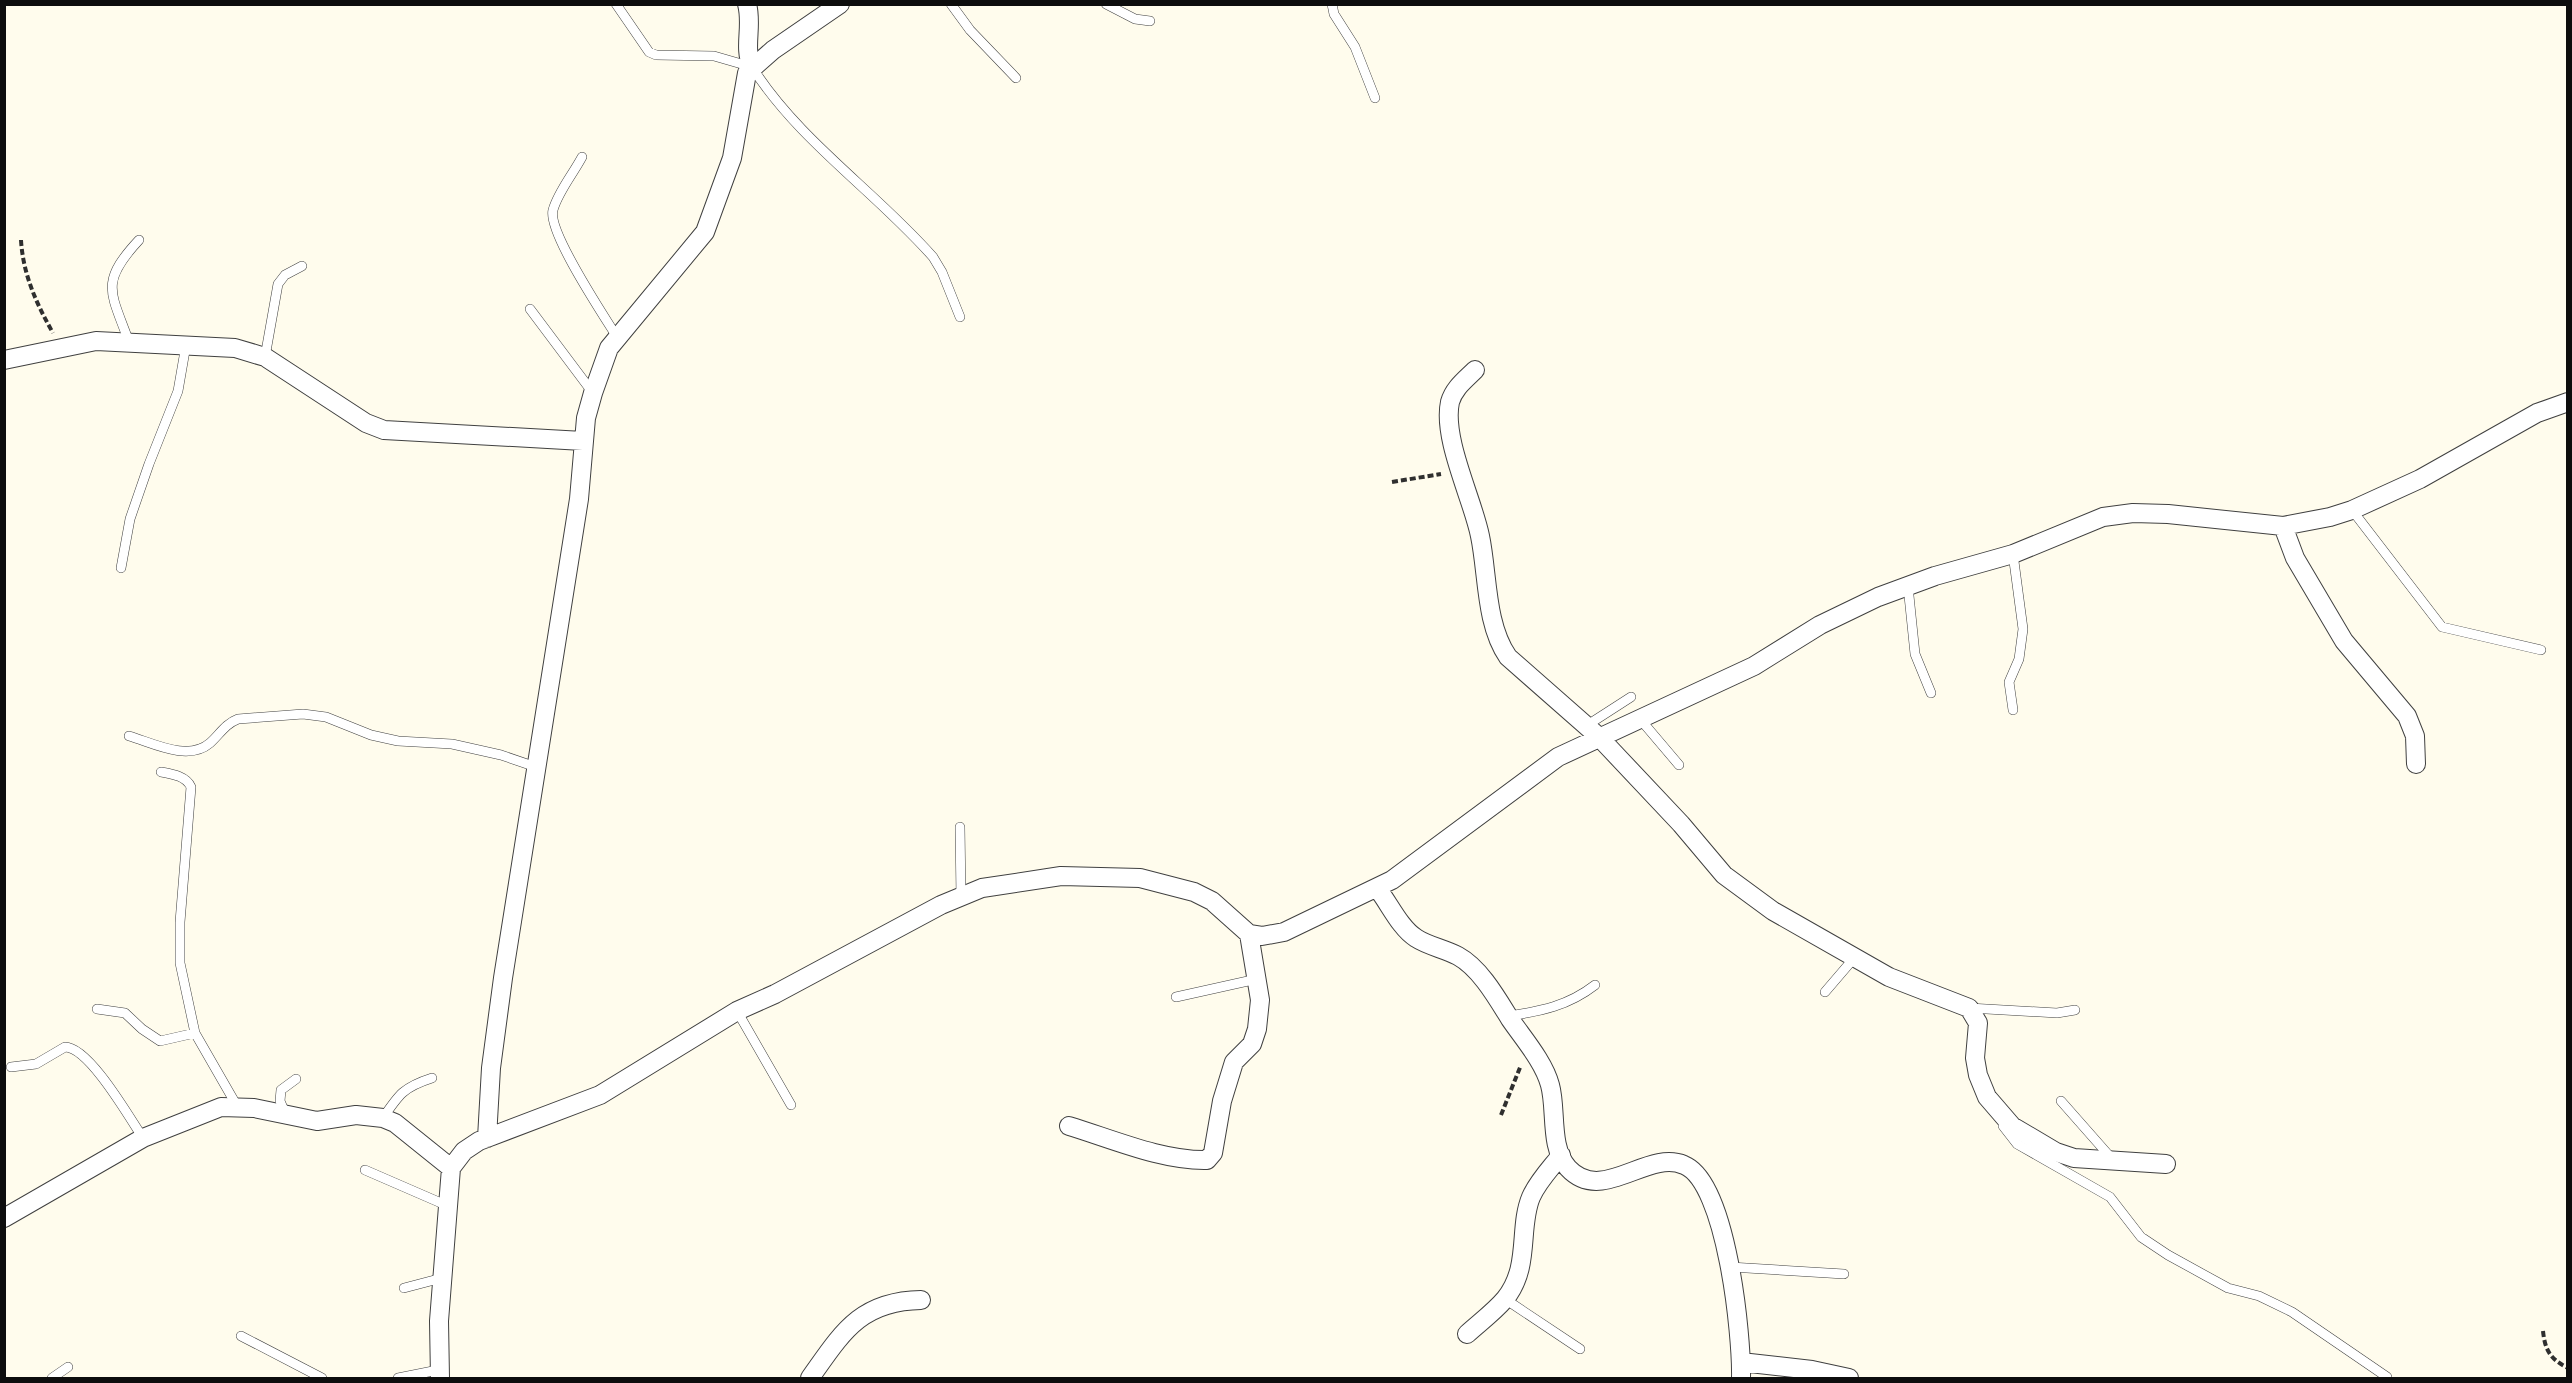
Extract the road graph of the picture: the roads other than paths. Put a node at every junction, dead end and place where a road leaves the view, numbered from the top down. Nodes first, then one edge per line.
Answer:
1 (616, 4) edge
2 (747, 4) edge
3 (840, 4) edge
4 (951, 4) edge
5 (1106, 4) edge
6 (1332, 4) edge
7 (1150, 21) dead end
8 (752, 67) junction
9 (1016, 78) dead end
10 (1375, 98) dead end
11 (582, 158) dead end
12 (139, 240) dead end
13 (302, 266) dead end
14 (530, 309) dead end
15 (960, 317) dead end
16 (617, 337) junction
17 (129, 342) junction
18 (186, 345) junction
19 (265, 357) junction
20 (4, 360) edge
21 (1474, 370) dead end
22 (592, 393) junction
23 (2568, 402) edge
24 (583, 441) junction
25 (2352, 510) junction
26 (2283, 526) junction
27 (2013, 554) junction
28 (121, 568) dead end
29 (1908, 586) junction
30 (2541, 650) dead end
31 (1931, 693) dead end
32 (1631, 697) dead end
33 (2013, 710) dead end
34 (1640, 719) junction
35 (1592, 732) junction
36 (129, 736) dead end
37 (2416, 764) dead end
38 (1679, 765) dead end
39 (536, 767) junction
40 (161, 772) dead end
41 (960, 827) dead end
42 (1377, 888) junction
43 (961, 897) junction
44 (1248, 934) junction
45 (1855, 957) junction
46 (1257, 979) junction
47 (1595, 985) dead end
48 (1825, 992) dead end
49 (1176, 997) dead end
50 (1970, 1008) junction
51 (97, 1009) dead end
52 (737, 1011) junction
53 (2074, 1011) dead end
54 (1509, 1017) junction
55 (195, 1033) junction
56 (11, 1067) dead end
57 (432, 1078) dead end
58 (296, 1079) dead end
59 (2061, 1101) dead end
60 (791, 1105) dead end
61 (237, 1106) junction
62 (1996, 1110) junction
63 (286, 1115) junction
64 (383, 1118) junction
65 (1069, 1126) dead end
66 (143, 1138) junction
67 (487, 1138) junction
68 (1561, 1155) junction
69 (2115, 1162) junction
70 (2166, 1164) dead end
71 (451, 1168) junction
72 (365, 1170) dead end
73 (448, 1206) junction
74 (4, 1218) edge
75 (1730, 1267) junction
76 (1844, 1274) dead end
77 (442, 1278) junction
78 (404, 1288) dead end
79 (1505, 1299) junction
80 (921, 1300) dead end
81 (1467, 1334) dead end
82 (241, 1336) dead end
83 (1580, 1349) dead end
84 (68, 1367) dead end
85 (1741, 1370) edge
86 (439, 1374) edge
87 (2387, 1377) edge
88 (52, 1378) edge
89 (322, 1378) edge
90 (398, 1378) edge
91 (810, 1378) edge
92 (1849, 1378) edge

1 - 8 lane
2 - 8 street
3 - 8 street
4 - 9 lane
5 - 7 lane
6 - 10 lane
8 - 15 lane
8 - 16 street
11 - 16 lane
12 - 17 lane
13 - 19 lane
14 - 22 lane
16 - 22 street
17 - 18 street
17 - 20 street
18 - 19 street
18 - 28 lane
19 - 24 street
21 - 35 street
22 - 24 street
23 - 25 street
24 - 39 street
25 - 26 street
25 - 30 lane
26 - 27 street
26 - 37 street
27 - 29 street
27 - 33 lane
29 - 31 lane
29 - 34 street
32 - 35 lane
34 - 35 street
34 - 38 lane
35 - 42 street
35 - 45 street
36 - 39 lane
39 - 67 street
40 - 55 lane
41 - 43 lane
42 - 44 street
42 - 54 street
43 - 44 street
43 - 52 street
44 - 46 street
45 - 48 lane
45 - 50 street
46 - 49 lane
46 - 65 street
47 - 54 lane
50 - 53 lane
50 - 62 street
51 - 55 lane
52 - 60 lane
52 - 67 street
54 - 68 street
55 - 61 lane
56 - 66 lane
57 - 64 lane
58 - 63 lane
59 - 69 lane
61 - 63 street
61 - 66 street
62 - 69 street
62 - 87 lane
63 - 64 street
64 - 71 street
66 - 74 street
67 - 71 street
68 - 75 street
68 - 79 street
69 - 70 street
71 - 73 street
72 - 73 lane
73 - 77 street
75 - 76 lane
75 - 85 street
77 - 78 lane
77 - 86 street
79 - 81 street
79 - 83 lane
80 - 91 street
82 - 89 lane
84 - 88 lane
85 - 92 street
86 - 90 lane

